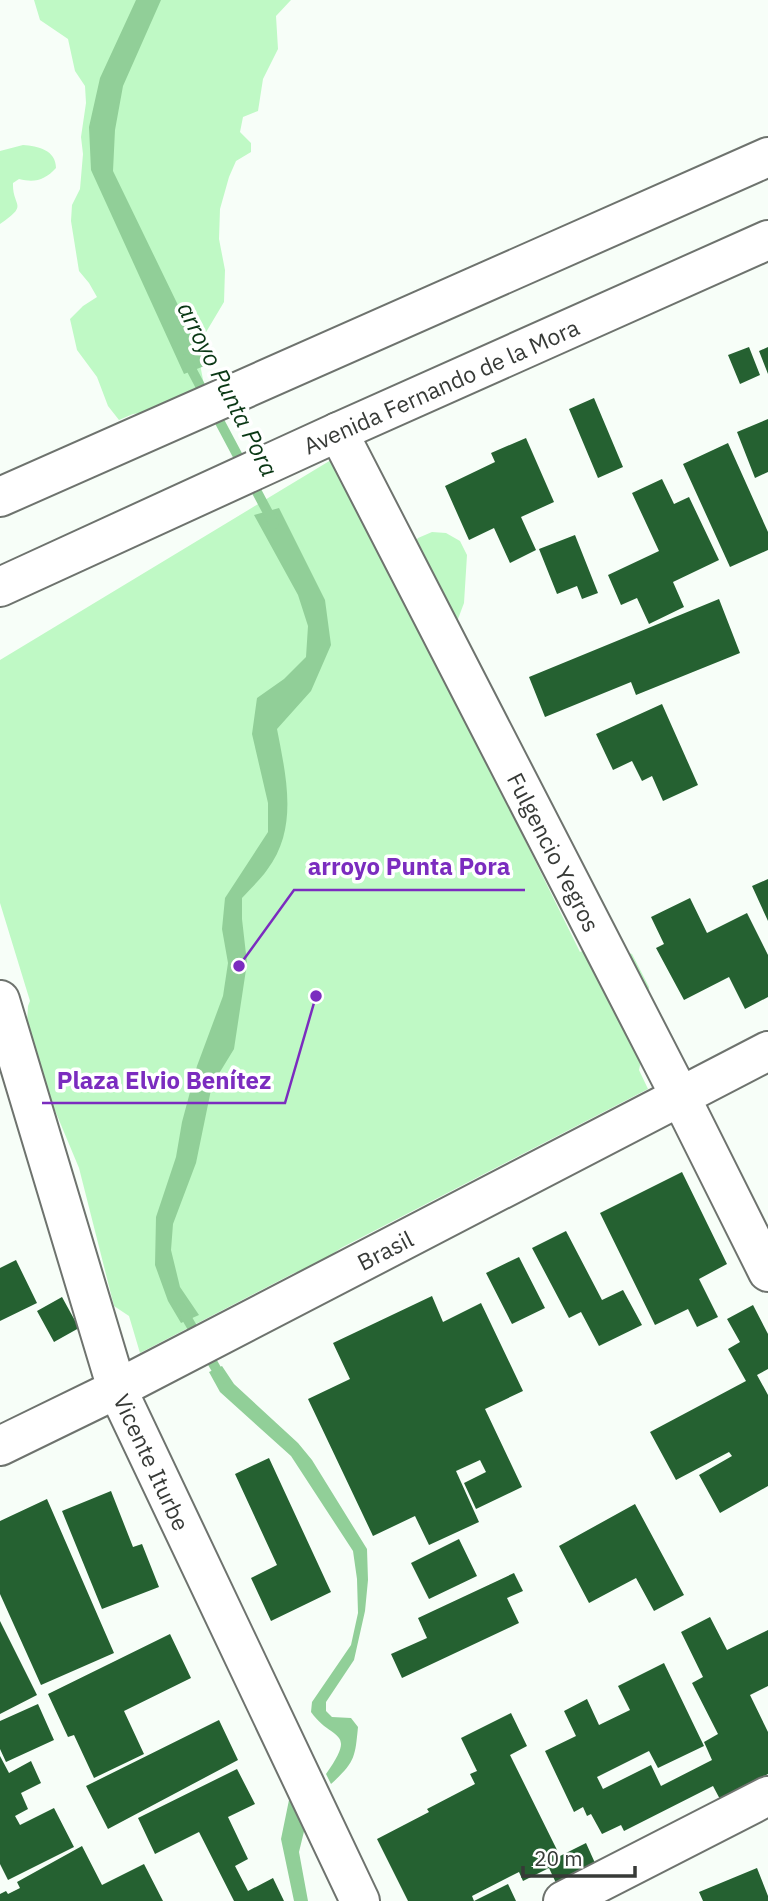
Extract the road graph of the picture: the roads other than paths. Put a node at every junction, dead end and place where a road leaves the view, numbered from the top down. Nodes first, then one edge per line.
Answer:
1 (768, 157) edge
2 (768, 240) edge
3 (338, 432) junction
4 (0, 497) edge
5 (0, 587) edge
6 (0, 1000) edge
7 (768, 1051) edge
8 (680, 1096) junction
9 (768, 1272) edge
10 (117, 1389) junction
11 (0, 1446) edge
12 (768, 1796) edge
13 (360, 1901) edge
14 (563, 1901) edge

1 - 4 street
2 - 3 street, Avenida Fernando de la Mora
3 - 5 street, Avenida Fernando de la Mora
3 - 8 street, Fulgencio Yegros
6 - 10 street, Vicente Iturbe
7 - 8 street, Brasil
8 - 9 street, Fulgencio Yegros
8 - 10 street, Brasil
10 - 11 street, Brasil
10 - 13 street, Vicente Iturbe
12 - 14 street

